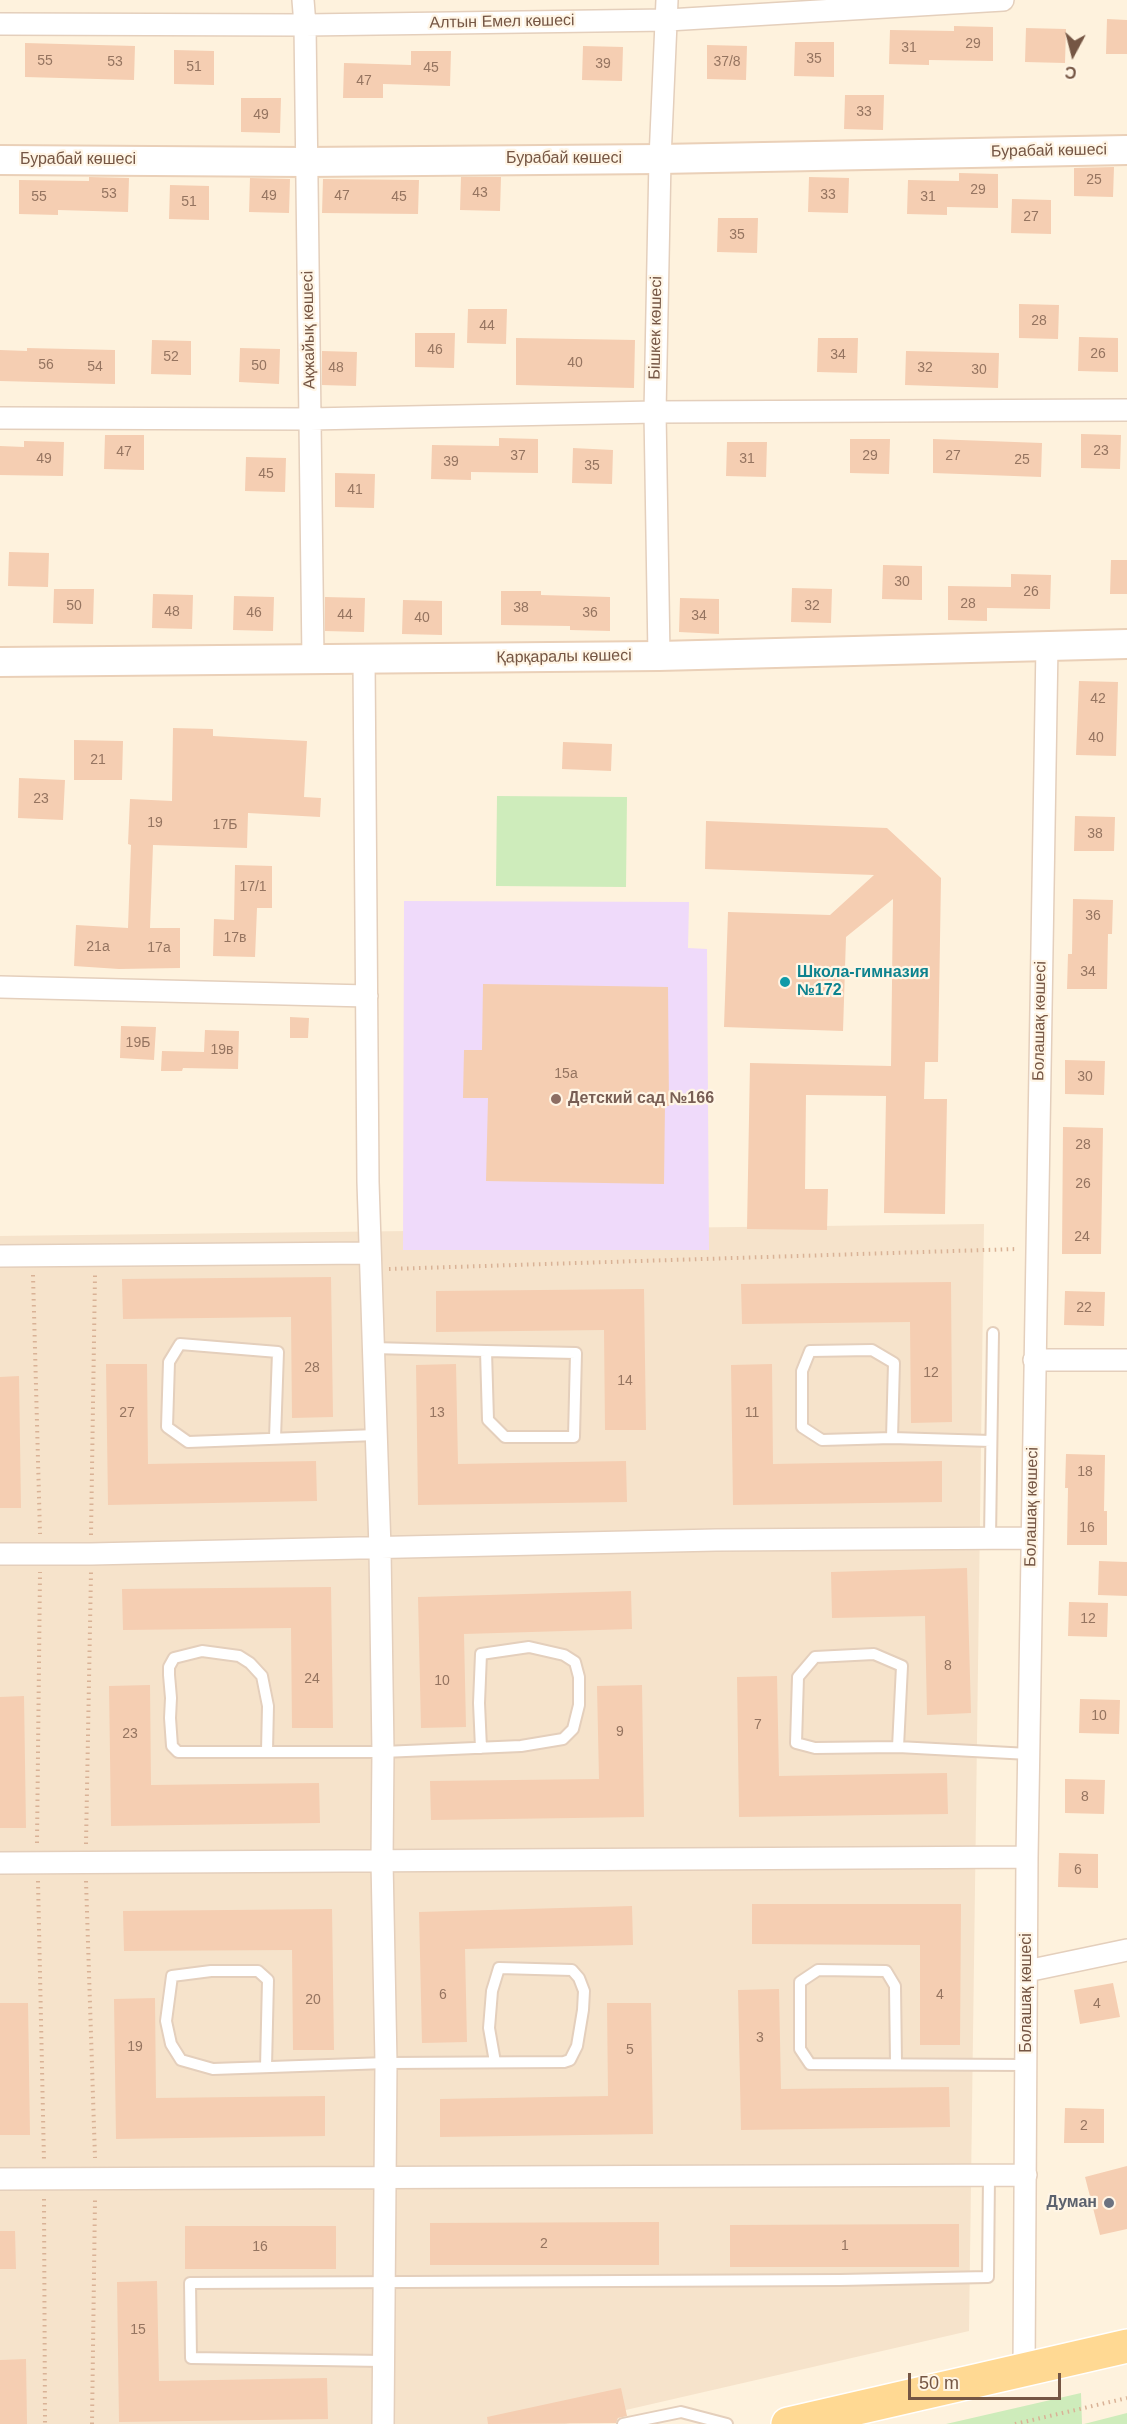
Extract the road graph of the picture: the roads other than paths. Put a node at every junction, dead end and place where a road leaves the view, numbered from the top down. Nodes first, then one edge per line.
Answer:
1 (303, 0) edge
2 (1003, 0) edge
3 (668, 10) edge
4 (0, 24) edge
5 (305, 25) junction
6 (1127, 150) edge
7 (0, 159) edge
8 (660, 159) junction
9 (306, 162) junction
10 (1127, 410) edge
11 (655, 412) junction
12 (0, 418) edge
13 (310, 419) junction
14 (1127, 644) edge
15 (1047, 645) junction
16 (658, 656) junction
17 (313, 659) junction
18 (364, 660) junction
19 (0, 662) edge
20 (0, 987) edge
21 (367, 996) junction
22 (0, 1256) edge
23 (370, 1261) junction
24 (993, 1333) dead end
25 (373, 1348) junction
26 (486, 1351) junction
27 (1127, 1359) edge
28 (1034, 1360) junction
29 (376, 1435) junction
30 (275, 1438) junction
31 (892, 1438) junction
32 (991, 1441) junction
33 (990, 1538) junction
34 (1032, 1538) junction
35 (380, 1549) junction
36 (0, 1554) edge
37 (898, 1747) junction
38 (481, 1748) junction
39 (267, 1751) junction
40 (383, 1752) junction
41 (1029, 1754) junction
42 (1027, 1857) junction
43 (382, 1862) junction
44 (0, 1863) edge
45 (1127, 1950) edge
46 (1027, 1971) junction
47 (495, 2062) junction
48 (386, 2063) junction
49 (896, 2063) junction
50 (1027, 2064) junction
51 (266, 2067) junction
52 (1026, 2175) junction
53 (989, 2176) junction
54 (385, 2178) junction
55 (0, 2179) edge
56 (384, 2282) junction
57 (1127, 2346) edge
58 (383, 2361) junction
59 (1024, 2370) junction
60 (383, 2424) edge
61 (623, 2424) edge
62 (727, 2424) edge
63 (788, 2424) edge

1 - 5 street, Ақжайық көшесі
2 - 3 street, Алтын Емел көшесі
3 - 5 street, Алтын Емел көшесі
3 - 8 street, Бішкек көшесі
4 - 5 street, Алтын Емел көшесі
5 - 9 street, Ақжайық көшесі
6 - 8 street, Бурабай көшесі
7 - 9 street, Бурабай көшесі
8 - 9 street, Бурабай көшесі
8 - 11 street, Бішкек көшесі
9 - 13 street, Ақжайық көшесі
10 - 11 street
11 - 13 street
11 - 16 street, Бішкек көшесі
12 - 13 street
13 - 17 street, Ақжайық көшесі
14 - 15 street, Қарқаралы көшесі
15 - 16 street, Қарқаралы көшесі
15 - 28 street, Болашақ көшесі
16 - 18 street, Қарқаралы көшесі
17 - 18 street, Қарқаралы көшесі
17 - 19 street, Қарқаралы көшесі
18 - 21 street
20 - 21 street
21 - 23 street
22 - 23 street
23 - 25 street
24 - 32 lane
25 - 26 lane
25 - 29 street
26 - 26 lane
27 - 28 street
28 - 34 street, Болашақ көшесі
29 - 30 lane
29 - 35 street
30 - 30 lane
31 - 31 lane
31 - 32 lane
32 - 33 lane
33 - 34 street
33 - 35 street
34 - 41 street, Болашақ көшесі
35 - 36 street
35 - 40 street
37 - 37 lane
37 - 41 lane
38 - 38 lane
38 - 40 lane
39 - 39 lane
39 - 40 lane
40 - 43 street
41 - 42 street, Болашақ көшесі
42 - 43 street
42 - 46 street, Болашақ көшесі
43 - 44 street
43 - 48 street
45 - 46 street
46 - 50 street, Болашақ көшесі
47 - 47 lane
47 - 48 lane
48 - 51 lane
48 - 54 street
49 - 49 lane
49 - 50 lane
50 - 52 street, Болашақ көшесі
51 - 51 lane
52 - 53 street
52 - 59 street, Болашақ көшесі
53 - 54 street
53 - 56 lane
54 - 55 street
54 - 56 street
56 - 58 street
56 - 58 lane
57 - 59 main road
58 - 60 street
59 - 63 main road
61 - 62 lane

